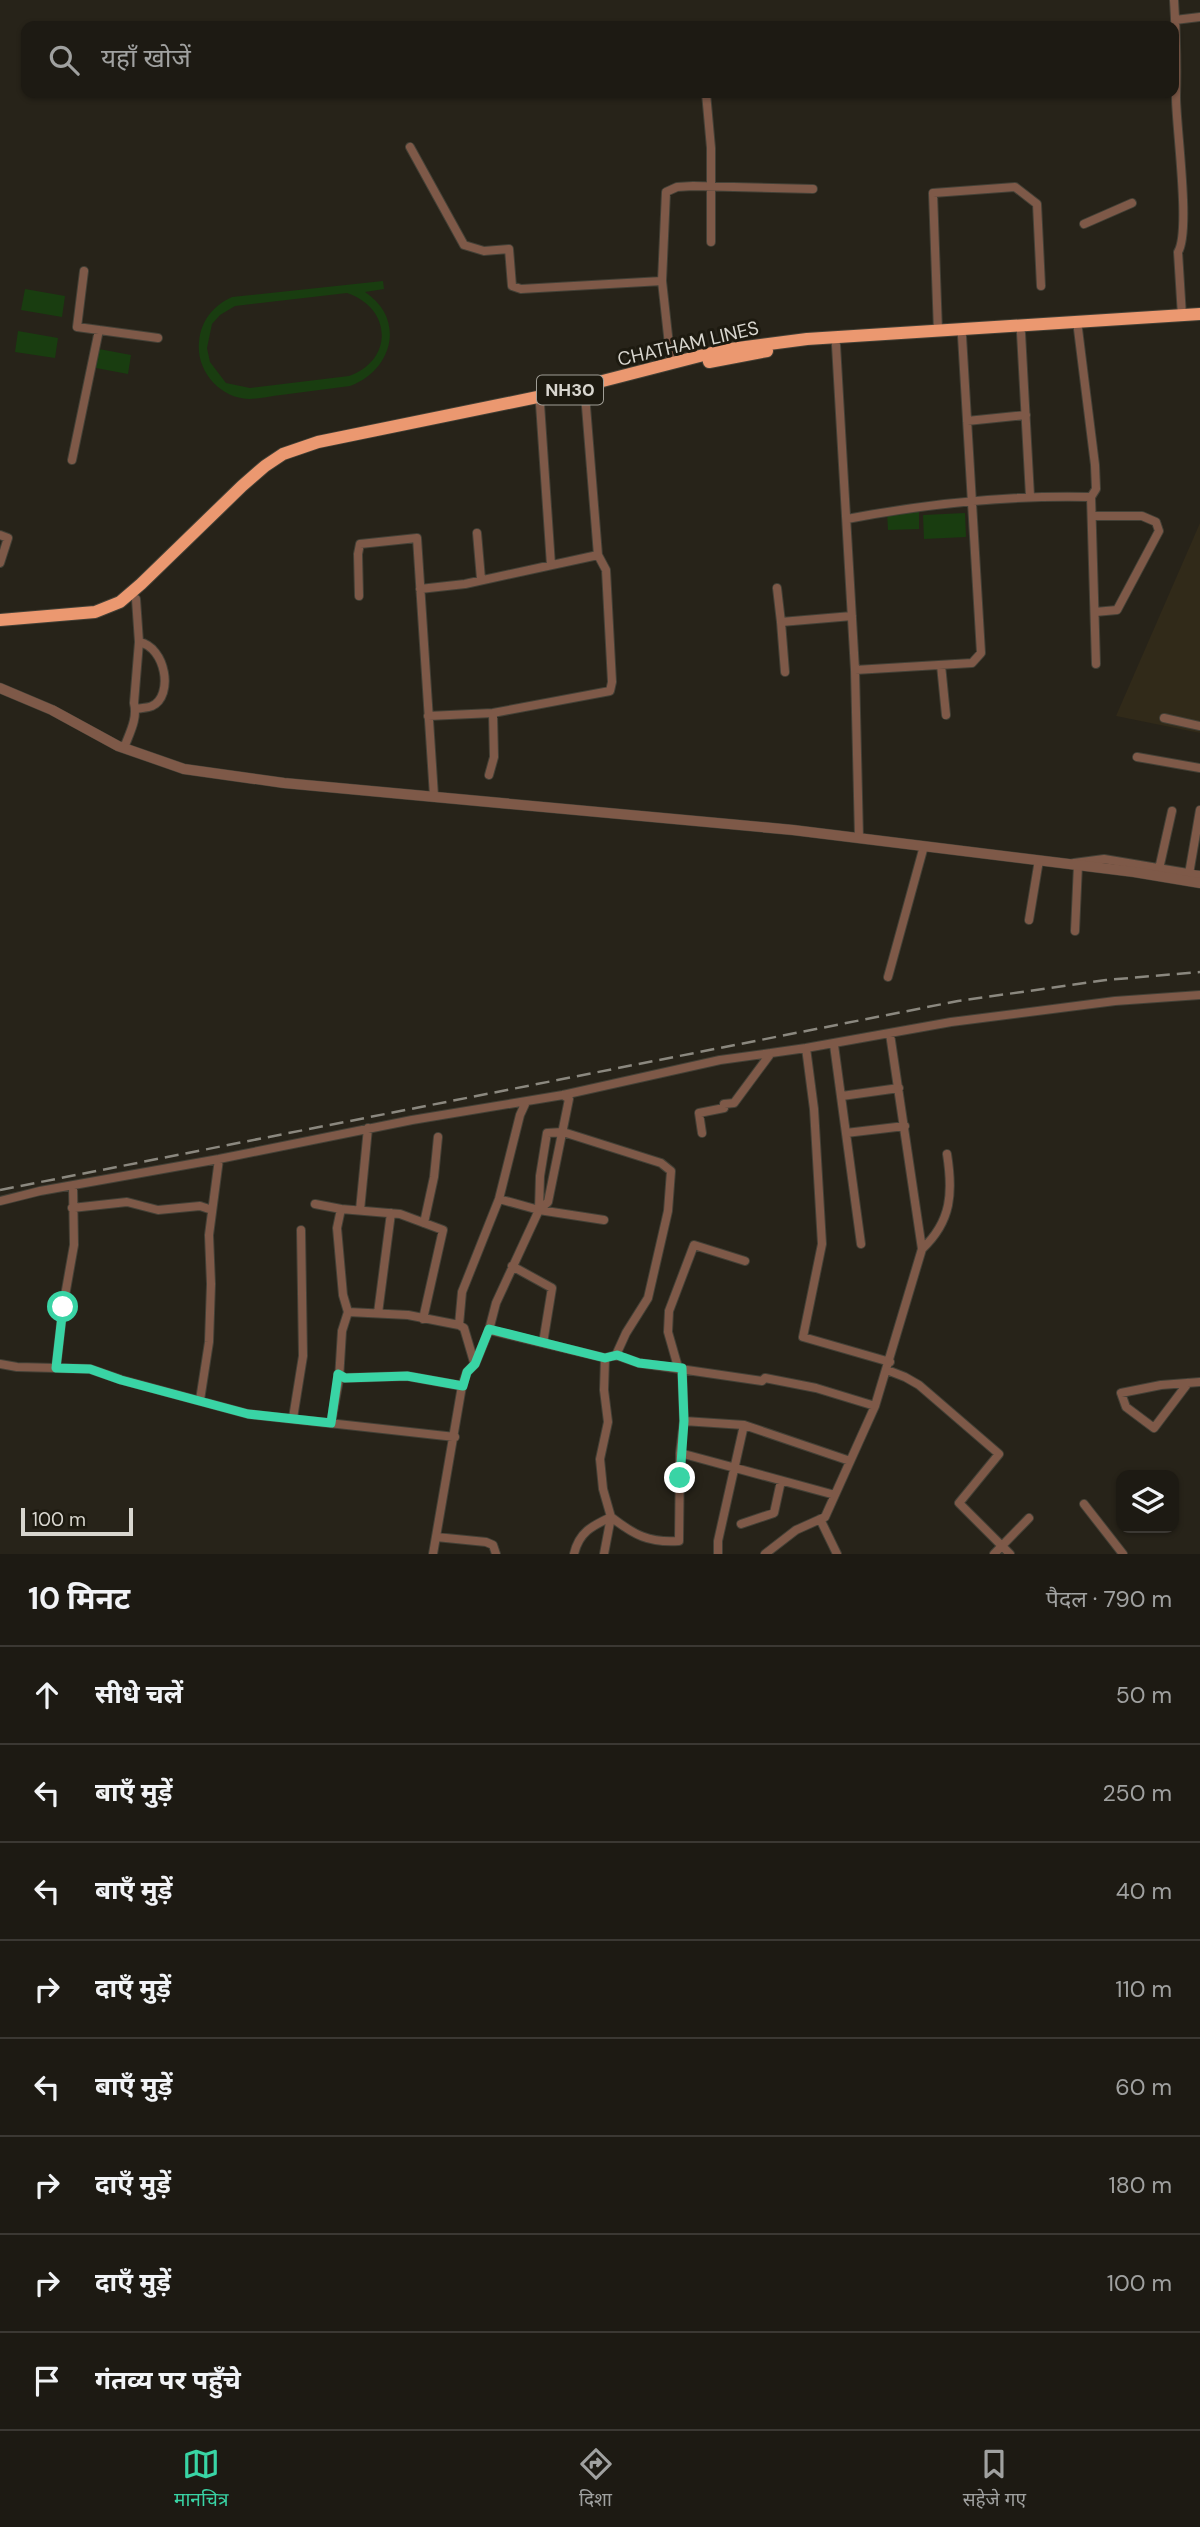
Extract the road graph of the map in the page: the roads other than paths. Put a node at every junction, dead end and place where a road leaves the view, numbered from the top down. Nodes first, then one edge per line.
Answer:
1 (1174, 0) edge
2 (1200, 17) edge
3 (1175, 20) joint
4 (706, 98) edge
5 (1176, 98) edge
6 (410, 147) dead end
7 (710, 186) junction
8 (813, 189) dead end
9 (1132, 203) dead end
10 (1084, 224) dead end
11 (711, 242) dead end
12 (84, 271) dead end
13 (662, 281) junction
14 (1041, 286) dead end
15 (1200, 314) edge
16 (1181, 316) junction
17 (1200, 322) edge
18 (1078, 329) junction
19 (99, 330) junction
20 (938, 331) junction
21 (1021, 332) junction
22 (962, 336) junction
23 (158, 338) dead end
24 (836, 345) junction
25 (671, 363) junction
26 (614, 383) junction
27 (585, 394) junction
28 (540, 404) junction
29 (1026, 415) junction
30 (967, 421) junction
31 (72, 460) dead end
32 (1030, 496) junction
33 (1091, 498) junction
34 (972, 500) junction
35 (1093, 516) junction
36 (847, 519) junction
37 (477, 533) dead end
38 (0, 535) edge
39 (598, 555) junction
40 (0, 563) edge
41 (551, 565) junction
42 (481, 579) junction
43 (777, 588) dead end
44 (420, 589) junction
45 (359, 596) dead end
46 (136, 598) junction
47 (1095, 612) junction
48 (852, 616) junction
49 (0, 620) edge
50 (781, 622) junction
51 (0, 628) edge
52 (139, 642) junction
53 (1096, 664) dead end
54 (941, 665) junction
55 (855, 670) junction
56 (785, 672) dead end
57 (0, 688) edge
58 (135, 709) junction
59 (493, 713) junction
60 (946, 715) dead end
61 (428, 716) junction
62 (1164, 718) dead end
63 (1200, 726) edge
64 (124, 748) junction
65 (1137, 757) dead end
66 (1200, 768) edge
67 (489, 775) dead end
68 (434, 796) junction
69 (1200, 810) edge
70 (1171, 811) dead end
71 (859, 838) junction
72 (924, 846) junction
73 (1040, 860) junction
74 (1073, 865) junction
75 (1159, 869) junction
76 (1189, 874) junction
77 (1200, 875) edge
78 (1200, 883) edge
79 (1029, 920) dead end
80 (1075, 931) dead end
81 (888, 977) dead end
82 (1200, 995) edge
83 (890, 1034) junction
84 (834, 1045) junction
85 (806, 1048) junction
86 (771, 1053) junction
87 (899, 1088) junction
88 (563, 1095) junction
89 (842, 1096) junction
90 (526, 1102) junction
91 (905, 1126) junction
92 (368, 1128) junction
93 (564, 1132) junction
94 (702, 1133) dead end
95 (846, 1133) junction
96 (438, 1137) dead end
97 (947, 1154) dead end
98 (219, 1160) junction
99 (73, 1186) junction
100 (499, 1199) junction
101 (0, 1201) edge
102 (315, 1204) dead end
103 (72, 1208) junction
104 (341, 1209) junction
105 (212, 1210) junction
106 (360, 1210) junction
107 (539, 1210) junction
108 (391, 1213) junction
109 (604, 1220) dead end
110 (424, 1223) junction
111 (301, 1230) dead end
112 (861, 1244) dead end
113 (922, 1249) junction
114 (745, 1261) dead end
115 (512, 1266) junction
116 (348, 1312) junction
117 (378, 1313) junction
118 (423, 1319) junction
119 (459, 1325) junction
120 (489, 1329) junction
121 (543, 1343) junction
122 (617, 1355) junction
123 (605, 1358) junction
124 (0, 1364) edge
125 (475, 1364) junction
126 (888, 1366) junction
127 (56, 1368) junction
128 (680, 1368) junction
129 (338, 1374) junction
130 (1200, 1382) edge
131 (1188, 1383) junction
132 (463, 1386) junction
133 (200, 1401) junction
134 (875, 1406) junction
135 (293, 1418) junction
136 (684, 1421) junction
137 (331, 1423) junction
138 (744, 1425) junction
139 (455, 1437) junction
140 (680, 1453) junction
141 (850, 1461) junction
142 (736, 1469) junction
143 (781, 1481) junction
144 (835, 1495) junction
145 (1084, 1504) dead end
146 (611, 1517) junction
147 (1029, 1518) dead end
148 (820, 1519) junction
149 (741, 1524) dead end
150 (436, 1537) junction
151 (1003, 1546) junction
152 (433, 1554) edge
153 (496, 1554) edge
154 (574, 1554) edge
155 (604, 1554) edge
156 (718, 1554) edge
157 (765, 1554) edge
158 (837, 1554) edge
159 (994, 1554) edge
160 (1010, 1554) edge
161 (1123, 1554) edge

1 - 3 street
2 - 3 street
4 - 7 street
5 - 16 street
6 - 13 street
7 - 8 street
7 - 11 street
7 - 13 street
9 - 10 street
12 - 19 street
13 - 25 street
14 - 20 street
15 - 16 highway, CHATHAM LINES / NH30
16 - 20 highway, CHATHAM LINES / NH30
17 - 18 highway, CHATHAM LINES / NH30
18 - 21 highway, CHATHAM LINES / NH30
18 - 33 street
19 - 23 street
19 - 31 street
20 - 25 highway, CHATHAM LINES / NH30
21 - 22 highway, CHATHAM LINES / NH30
21 - 29 street
22 - 24 highway, CHATHAM LINES / NH30
22 - 30 street
24 - 26 highway, CHATHAM LINES / NH30
24 - 36 street
25 - 26 highway, CHATHAM LINES / NH30
26 - 27 highway, CHATHAM LINES / NH30
26 - 49 highway, CHATHAM LINES / NH30
27 - 28 highway, CHATHAM LINES / NH30
27 - 39 street
28 - 41 street
28 - 46 highway, CHATHAM LINES / NH30
29 - 30 street
29 - 32 street
30 - 34 street
32 - 33 street
32 - 34 street
33 - 35 street
34 - 36 street
34 - 54 street
35 - 47 street
35 - 47 street
36 - 48 street
37 - 42 street
38 - 40 street
39 - 41 street
39 - 59 street
41 - 42 street
42 - 44 street
43 - 50 street
44 - 45 street
44 - 61 street
46 - 51 highway, CHATHAM LINES / NH30
46 - 52 street
47 - 53 street
48 - 50 street
48 - 55 street
50 - 56 street
52 - 58 street
52 - 58 street
54 - 55 street
54 - 60 street
55 - 71 street
57 - 64 street
58 - 64 street
59 - 61 street
59 - 67 street
61 - 68 street
62 - 63 street
64 - 68 street
65 - 66 street
68 - 71 street
69 - 76 street
70 - 75 street
71 - 72 street
72 - 73 street
72 - 81 street
73 - 74 street
73 - 79 street
74 - 75 street
74 - 78 street
74 - 80 street
75 - 76 street
76 - 77 street
82 - 83 street
83 - 84 street
83 - 87 street
84 - 85 street
84 - 89 street
85 - 86 street
85 - 126 street
86 - 88 street
86 - 94 street
87 - 89 street
87 - 91 street
88 - 90 street
88 - 93 street
89 - 95 street
90 - 92 street
90 - 100 street
91 - 95 street
91 - 113 street
92 - 98 street
92 - 106 street
93 - 107 street
93 - 107 street
93 - 122 street
95 - 112 street
96 - 110 street
97 - 113 street
98 - 99 street
98 - 105 street
99 - 101 street
99 - 103 street
100 - 107 street
100 - 119 street
102 - 104 street
103 - 105 street
103 - 127 street
104 - 106 street
104 - 116 street
105 - 133 street
106 - 108 street
107 - 109 street
107 - 115 street
108 - 110 street
108 - 117 street
110 - 118 street
111 - 135 street
113 - 126 street
114 - 128 street
115 - 120 street
115 - 121 street
116 - 117 street
116 - 129 street
117 - 118 street
118 - 119 street
119 - 125 street
120 - 121 street
120 - 125 street
121 - 123 street
122 - 123 street
122 - 128 street
123 - 146 street
124 - 127 street
125 - 132 street
126 - 134 street
126 - 151 street
127 - 133 street
128 - 134 street
128 - 136 street
129 - 132 street
129 - 137 street
130 - 131 street
131 - 131 street
132 - 139 street
133 - 135 street
134 - 141 street
135 - 137 street
136 - 138 street
136 - 140 street
137 - 139 street
138 - 141 street
138 - 142 street
139 - 150 street
140 - 142 street
140 - 146 street
141 - 144 street
142 - 143 street
142 - 156 street
143 - 144 street
143 - 149 street
144 - 148 street
145 - 161 street
146 - 154 street
146 - 155 street
147 - 151 street
148 - 157 street
148 - 158 street
150 - 152 street
150 - 153 street
151 - 159 street
151 - 160 street

